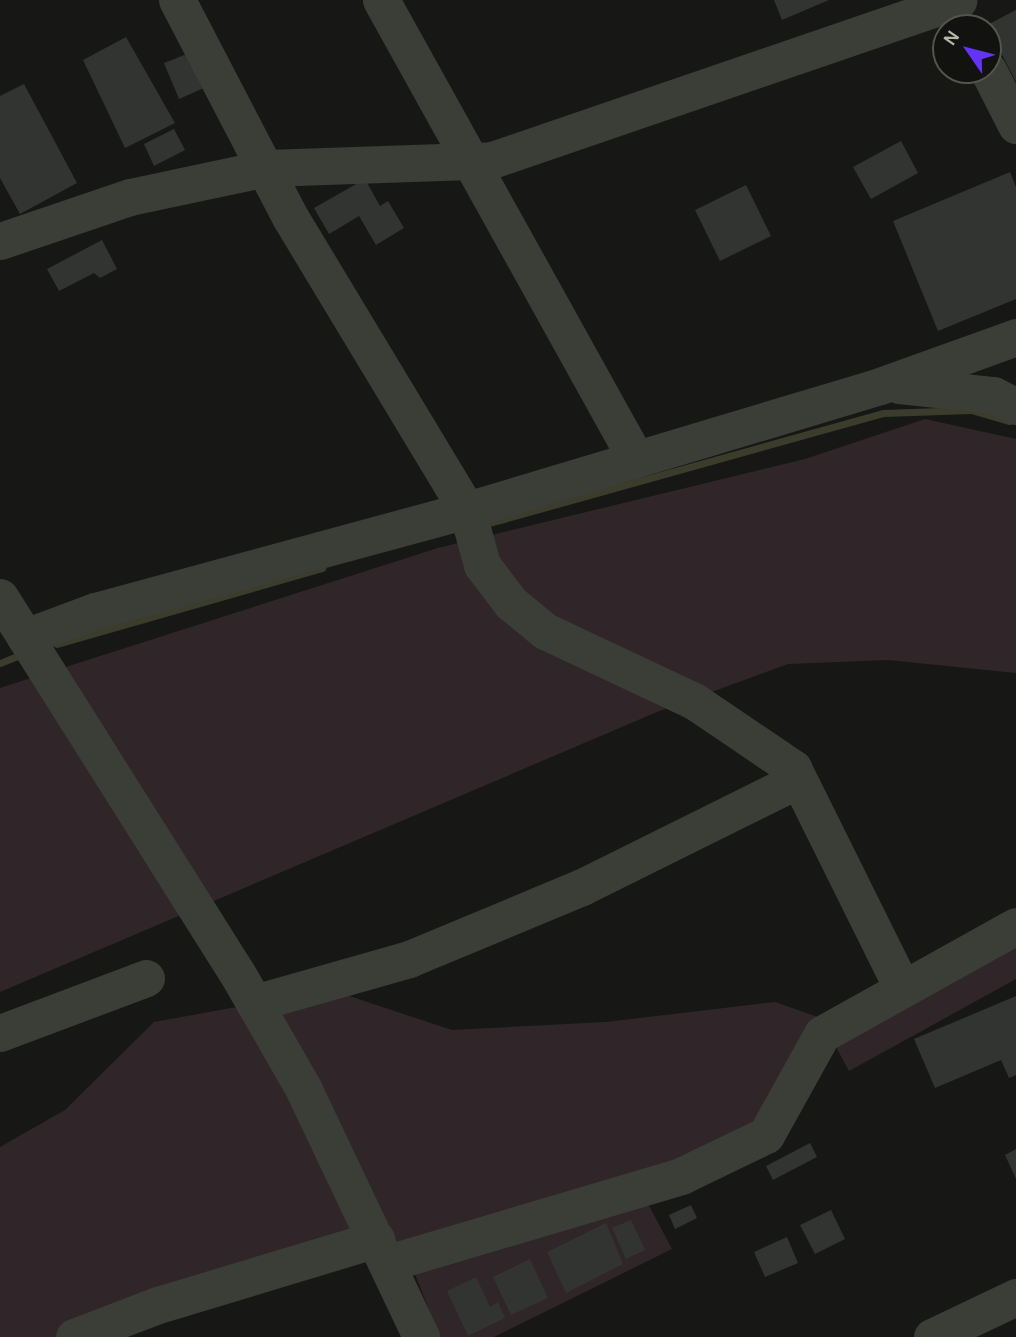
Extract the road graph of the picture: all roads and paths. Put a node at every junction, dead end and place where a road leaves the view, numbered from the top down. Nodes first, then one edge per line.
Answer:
1 (177, 0) edge
2 (381, 0) edge
3 (957, 7) edge
4 (995, 84) edge
5 (1016, 125) edge
6 (468, 161) junction
7 (267, 168) junction
8 (0, 241) edge
9 (1016, 337) edge
10 (880, 386) junction
11 (1016, 406) edge
12 (636, 459) junction
13 (472, 526) junction
14 (0, 597) edge
15 (32, 647) junction
16 (798, 780) junction
17 (1016, 926) edge
18 (146, 978) dead end
19 (901, 986) junction
20 (254, 1003) junction
21 (0, 1033) edge
22 (382, 1251) junction
23 (1016, 1297) edge
24 (74, 1337) edge
25 (421, 1337) edge
26 (932, 1337) edge

1 - 7 street
2 - 6 street
3 - 6 street
4 - 5 street
6 - 7 street
6 - 12 street
7 - 8 street
7 - 13 street
9 - 10 street
10 - 11 street
10 - 12 street
12 - 13 street
13 - 15 street
13 - 16 street
14 - 15 street
15 - 20 street
16 - 19 street
16 - 20 street
17 - 19 street
18 - 21 street
19 - 22 street
20 - 22 street
22 - 24 street
22 - 25 street
23 - 26 street

